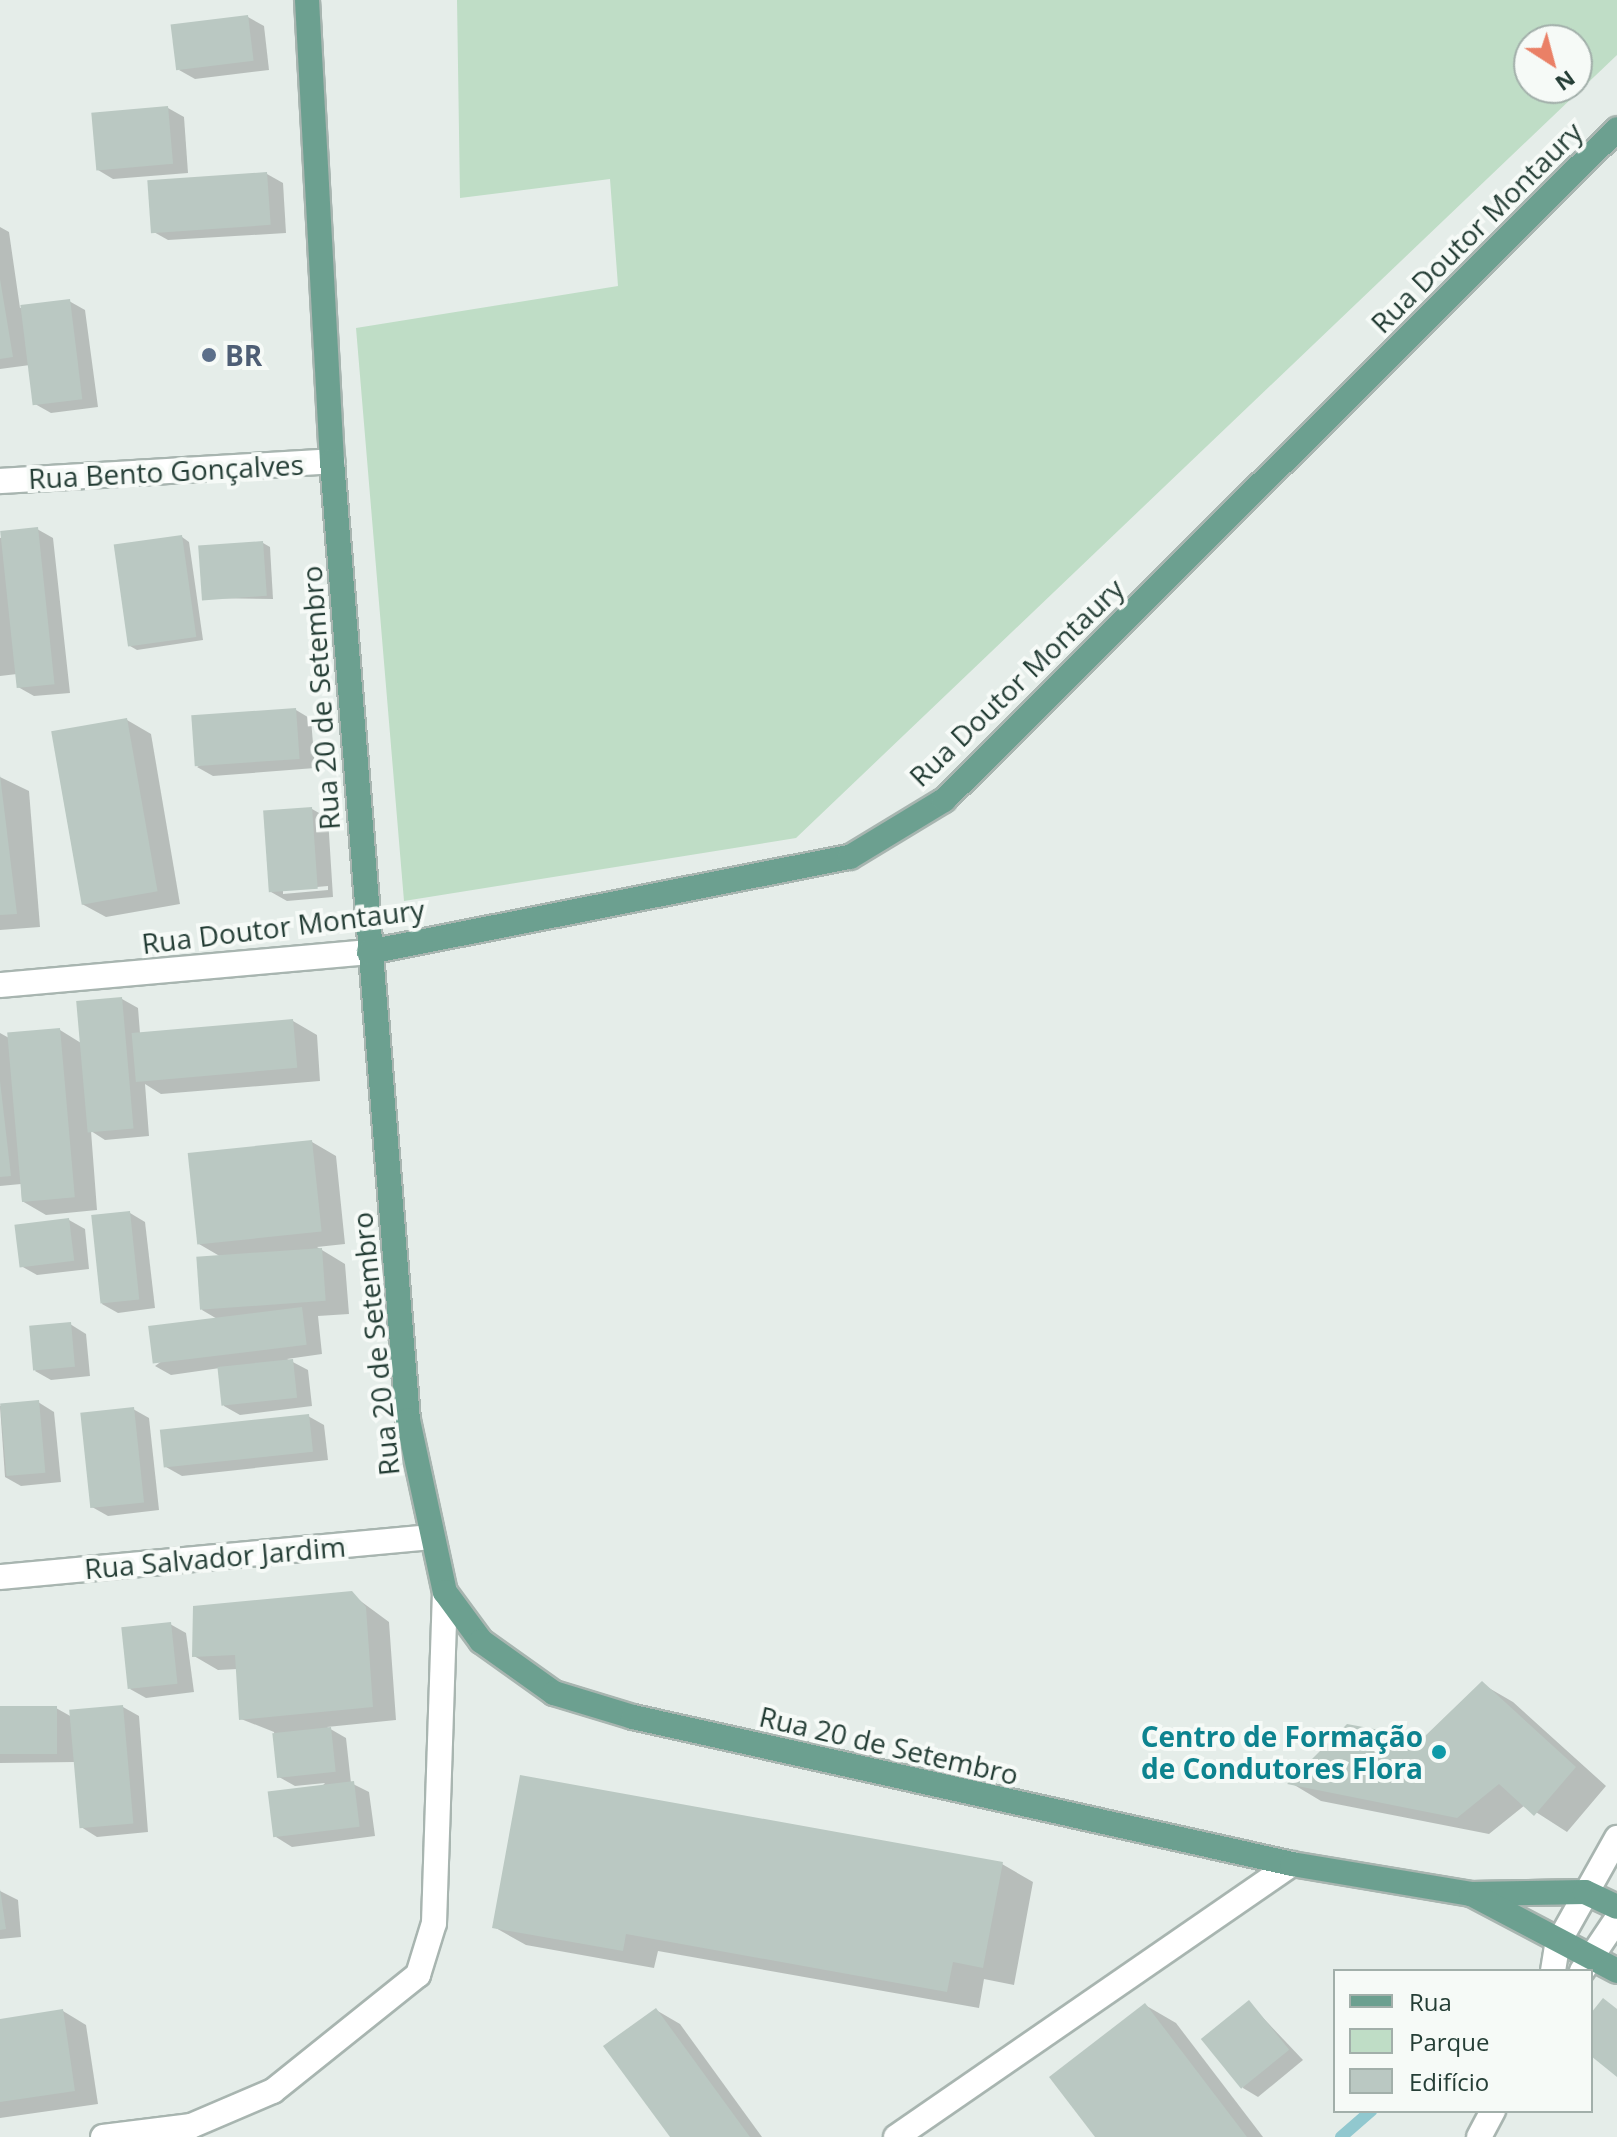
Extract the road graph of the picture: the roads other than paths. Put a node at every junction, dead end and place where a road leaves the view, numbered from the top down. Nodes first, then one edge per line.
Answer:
1 (307, 0) edge
2 (1617, 129) edge
3 (332, 461) junction
4 (0, 481) edge
5 (369, 952) junction
6 (0, 985) edge
7 (430, 1537) junction
8 (0, 1577) edge
9 (445, 1592) junction
10 (1617, 1838) edge
11 (1292, 1864) junction
12 (1585, 1892) junction
13 (1471, 1894) junction
14 (1617, 1907) edge
15 (1617, 1919) edge
16 (1557, 1945) junction
17 (1588, 1965) edge
18 (1553, 1969) edge
19 (1617, 1971) edge
20 (1492, 2113) edge
21 (103, 2137) edge
22 (896, 2137) edge
23 (1479, 2137) edge

1 - 3 main road, Rua 20 de Setembro
2 - 5 main road, Rua Doutor Montaury
3 - 4 street, Rua Bento Gonçalves
3 - 5 main road, Rua 20 de Setembro
5 - 6 street, Rua Doutor Montaury
5 - 7 main road, Rua 20 de Setembro
7 - 8 street, Rua Salvador Jardim
7 - 9 main road, Rua 20 de Setembro
9 - 11 main road, Rua 20 de Setembro
9 - 21 street
10 - 12 street
11 - 13 main road, Rua 20 de Setembro
11 - 22 street
12 - 13 main road, Rua 20 de Setembro
12 - 14 main road
12 - 16 street
13 - 16 main road, Rua 20 de Setembro
15 - 17 street
16 - 17 main road, Rua 20 de Setembro
16 - 18 street
17 - 19 main road, Rua 20 de Setembro
20 - 23 street

